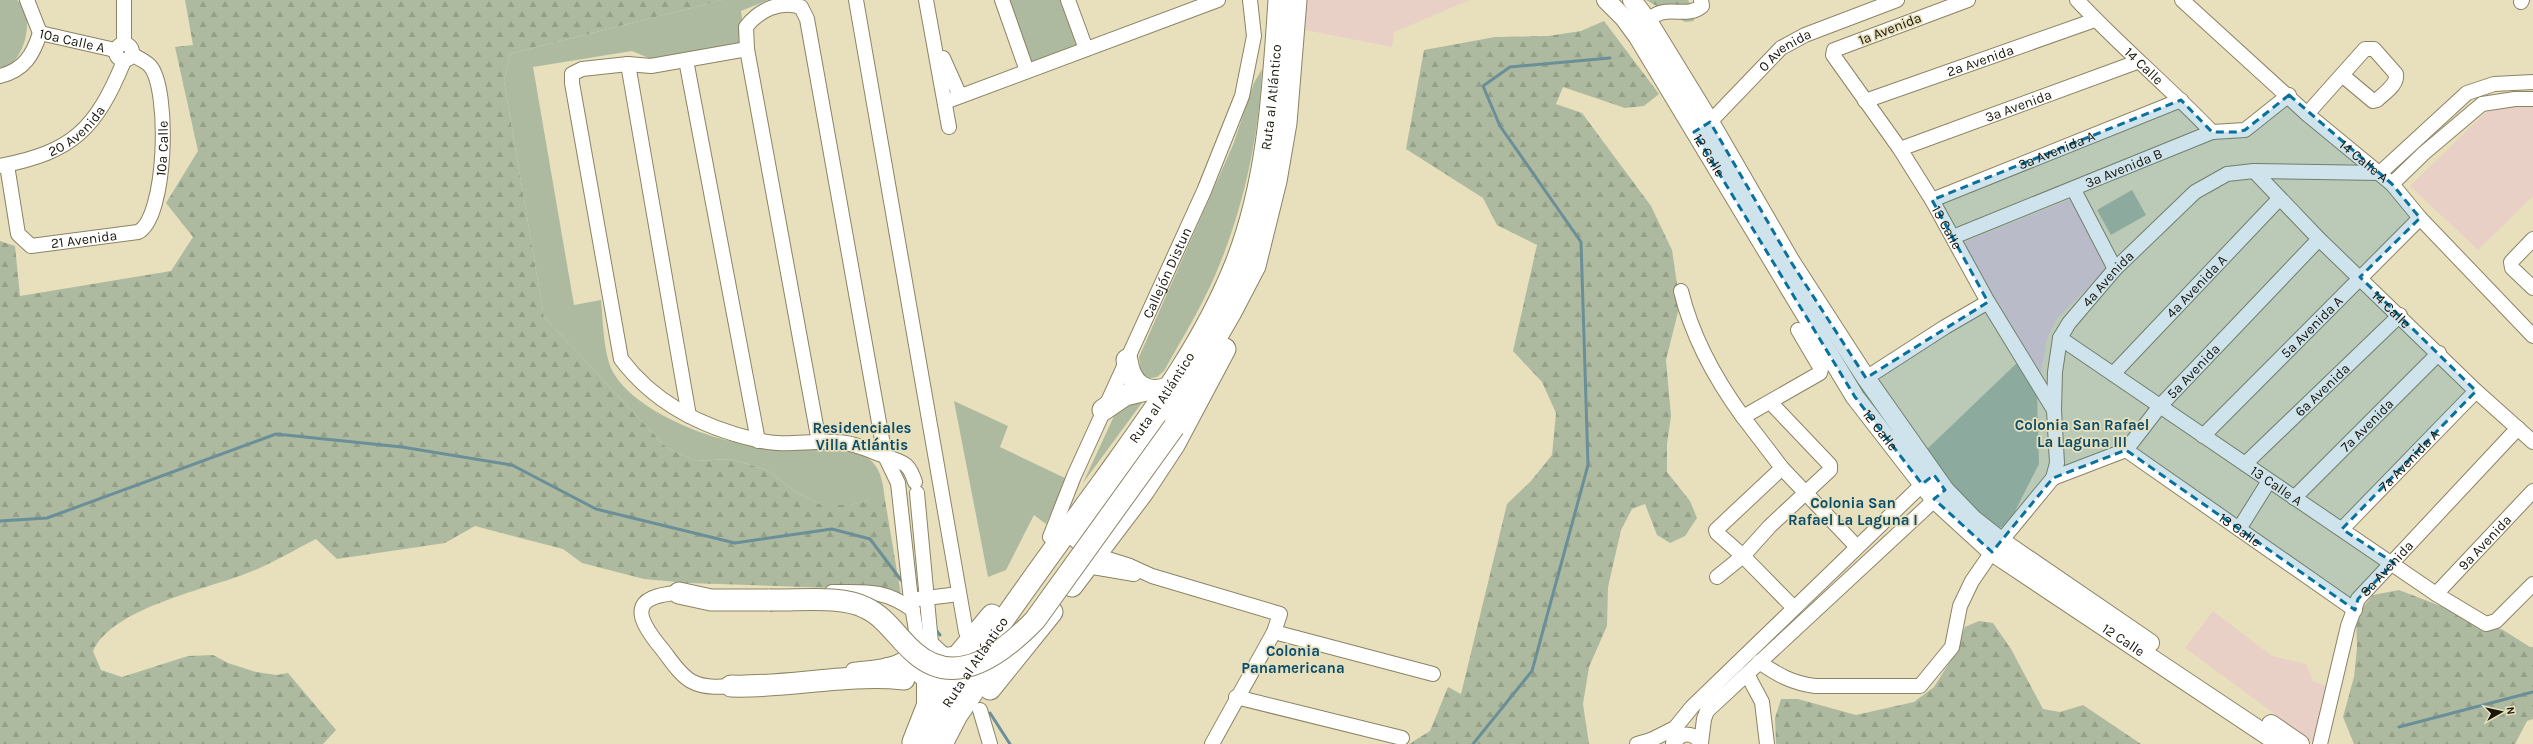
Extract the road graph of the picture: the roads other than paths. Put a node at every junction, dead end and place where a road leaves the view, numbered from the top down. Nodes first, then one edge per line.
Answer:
1 (27, 0) edge
2 (124, 0) edge
3 (856, 0) edge
4 (926, 0) edge
5 (1002, 0) edge
6 (1068, 0) edge
7 (1218, 0) edge
8 (1250, 0) edge
9 (1279, 0) edge
10 (1297, 0) edge
11 (1632, 0) edge
12 (1701, 0) edge
13 (1897, 0) edge
14 (1968, 0) edge
15 (2077, 0) edge
16 (2182, 0) edge
17 (1608, 1) edge
18 (2095, 20) junction
19 (1648, 21) junction
20 (40, 33) junction
21 (933, 34) junction
22 (747, 49) junction
23 (1086, 49) junction
24 (1834, 50) joint
25 (124, 52) junction
26 (686, 60) junction
27 (2137, 62) junction
28 (628, 64) junction
29 (150, 66) joint
30 (1027, 71) junction
31 (0, 76) edge
32 (2342, 76) dead end
33 (2533, 82) edge
34 (2289, 95) junction
35 (960, 96) junction
36 (2533, 99) edge
37 (2181, 100) junction
38 (1865, 101) junction
39 (945, 102) junction
40 (2307, 114) junction
41 (1710, 122) junction
42 (949, 128) dead end
43 (1694, 132) junction
44 (2212, 132) junction
45 (1900, 149) junction
46 (3, 166) edge
47 (2254, 171) junction
48 (2380, 173) junction
49 (2392, 184) junction
50 (2074, 190) junction
51 (2279, 199) junction
52 (1932, 200) junction
53 (2420, 218) junction
54 (144, 229) joint
55 (1953, 237) junction
56 (2319, 239) junction
57 (2533, 239) edge
58 (1255, 266) junction
59 (2115, 269) junction
60 (2360, 277) junction
61 (2533, 288) edge
62 (1681, 291) dead end
63 (1988, 302) junction
64 (2400, 316) junction
65 (1798, 330) dead end
66 (2533, 336) edge
67 (2060, 338) junction
68 (2438, 353) junction
69 (1127, 360) junction
70 (2114, 374) junction
71 (1866, 378) junction
72 (1170, 387) junction
73 (1146, 390) junction
74 (2476, 391) junction
75 (1770, 403) junction
76 (2160, 406) junction
77 (1194, 409) junction
78 (1104, 410) junction
79 (2054, 410) junction
80 (689, 416) junction
81 (1743, 417) junction
82 (1150, 418) junction
83 (2518, 428) junction
84 (2203, 436) junction
85 (758, 441) junction
86 (819, 442) junction
87 (2533, 442) edge
88 (2126, 450) junction
89 (885, 456) junction
90 (2245, 464) junction
91 (1782, 468) junction
92 (2053, 478) junction
93 (1928, 479) junction
94 (2269, 481) junction
95 (898, 484) junction
96 (915, 484) junction
97 (2533, 491) edge
98 (1806, 494) junction
99 (1940, 494) junction
100 (2294, 498) junction
101 (2238, 529) junction
102 (2342, 529) junction
103 (1050, 538) junction
104 (1857, 547) junction
105 (1996, 547) junction
106 (1743, 556) junction
107 (1091, 560) junction
108 (2394, 563) junction
109 (1717, 577) dead end
110 (2533, 584) edge
111 (679, 593) junction
112 (959, 594) junction
113 (2436, 594) junction
114 (927, 598) junction
115 (912, 605) junction
116 (1794, 608) junction
117 (2355, 610) junction
118 (966, 632) dead end
119 (1274, 632) junction
120 (917, 640) junction
121 (962, 654) junction
122 (1759, 662) junction
123 (885, 665) junction
124 (1433, 674) dead end
125 (1746, 674) junction
126 (914, 679) junction
127 (731, 686) junction
128 (1236, 698) junction
129 (924, 710) junction
130 (980, 710) dead end
131 (1675, 728) junction
132 (1402, 738) dead end
133 (936, 742) edge
134 (1651, 742) edge
135 (912, 744) edge
136 (990, 744) edge
137 (1212, 744) edge
138 (1636, 744) edge
139 (1674, 744) edge
140 (1701, 744) edge
141 (1766, 744) edge
142 (2280, 744) edge
143 (2300, 744) edge
144 (2320, 744) edge

1 - 20 street, 10a Calle A
2 - 25 street
3 - 112 street
4 - 21 street
5 - 30 street
6 - 23 street
7 - 23 street
8 - 69 street, Callejón Distun
9 - 72 highway, Ruta al Atlántico
10 - 58 highway, Ruta al Atlántico
11 - 19 main road, 12 Calle
12 - 19 street
13 - 41 street, 0 Avenida
14 - 24 street, 1a Avenida
15 - 18 street, 14 Calle
16 - 34 street, 14 Calle A
17 - 43 main road, 12 Calle
18 - 27 street, 14 Calle
18 - 38 street, 2a Avenida
19 - 41 main road, 12 Calle
20 - 25 street, 10a Calle A
20 - 31 street
21 - 35 street
21 - 39 street
22 - 26 street
22 - 86 street
22 - 89 street
23 - 30 street
24 - 38 street, 13 Calle
25 - 29 street, 10a Calle A
25 - 46 street, 20 Avenida
26 - 28 street
26 - 85 street
27 - 37 street, 14 Calle
27 - 45 street, 3a Avenida
28 - 80 street
28 - 80 street
29 - 54 street, 10a Calle
30 - 35 street
32 - 40 street
33 - 48 street
34 - 40 street, 14 Calle A
34 - 44 street, 3a Avenida B
35 - 39 street
36 - 49 street
37 - 44 street, 14 Calle
37 - 52 street, 3a Avenida A
38 - 45 street, 13 Calle
39 - 42 street
40 - 48 street, 14 Calle A
41 - 43 street, 0 Avenida
41 - 71 main road, 12 Calle
43 - 93 main road, 12 Calle
44 - 50 street, 3a Avenida B
45 - 52 street, 13 Calle
46 - 54 street, 21 Avenida
47 - 48 street, 4a Avenida
47 - 51 street, 14 Calle
47 - 59 street, 4a Avenida
48 - 49 street, 14 Calle A
49 - 53 street, 14 Calle A
50 - 55 street, 3a Avenida B
50 - 59 street
51 - 56 street, 14 Calle
51 - 70 street, 4a Avenida A
52 - 55 street, 13 Calle
53 - 60 street, 5a Avenida A
53 - 66 street, 14 Calle A
55 - 63 street, 13 Calle
56 - 60 street, 14 Calle
56 - 76 street, 5a Avenida
57 - 61 street
58 - 77 highway
58 - 133 highway, Ruta al Atlántico
59 - 67 street, 4a Avenida
60 - 64 street, 14 Calle
60 - 84 street, 5a Avenida A
62 - 81 street
63 - 71 street
63 - 79 street, 13 Calle
64 - 68 street, 14 Calle
64 - 90 street, 6a Avenida
65 - 75 street
67 - 70 street, 13 Calle A
67 - 79 street, 4a Avenida
68 - 74 street, 14 Calle
68 - 100 street, 7a Avenida
69 - 73 highway
69 - 78 street, Callejón Distun
70 - 76 street, 13 Calle A
71 - 93 main road, 12 Calle
72 - 73 highway
72 - 82 highway, Ruta al Atlántico
73 - 78 highway
74 - 83 street, 14 Calle
74 - 102 street, 7a Avenida A
75 - 81 street
75 - 98 street
76 - 84 street, 13 Calle A
76 - 88 street, 5a Avenida
77 - 107 highway
77 - 111 highway, bridge
78 - 103 street, Callejón Distun
79 - 92 street, 4a Avenida
80 - 85 street
81 - 91 street
82 - 103 highway
82 - 133 highway, Ruta al Atlántico
83 - 87 street, 14 Calle
83 - 108 street, 8a Avenida
84 - 90 street, 13 Calle A
85 - 86 street
86 - 89 street
88 - 92 street
88 - 101 street, 13 Calle
89 - 95 street
89 - 96 street
90 - 94 street, 13 Calle A
91 - 98 street
91 - 106 street
92 - 105 street, 4a Avenida
93 - 99 main road, 12 Calle
93 - 104 street
94 - 100 street, 13 Calle A
94 - 101 street
95 - 96 street
95 - 115 street
96 - 114 street
97 - 113 street, 9a Avenida
98 - 104 street
98 - 106 street
99 - 105 main road, 12 Calle
99 - 122 street
100 - 102 street, 13 Calle A
101 - 117 street, 13 Calle
102 - 108 street, 13 Calle A
103 - 121 highway
104 - 116 street
105 - 122 street, 4a Avenida
105 - 142 main road, 12 Calle
105 - 143 main road, 12 Calle
106 - 109 street
106 - 116 street
107 - 119 street
107 - 133 highway
108 - 113 street, 13 Calle A
108 - 117 street, 8a Avenida
110 - 113 street, 13 Calle A
111 - 115 street
111 - 127 street
112 - 114 street
112 - 118 street
114 - 115 street
114 - 121 street
115 - 120 street
116 - 131 street
117 - 144 street, 8a Avenida
119 - 124 street
119 - 128 street
120 - 123 street
120 - 126 street
121 - 129 highway
122 - 125 street
123 - 126 street
123 - 127 street
125 - 140 street
125 - 141 street
126 - 127 highway
126 - 129 street
128 - 132 street
128 - 137 street
129 - 135 highway
130 - 136 street
131 - 134 street
131 - 139 street
134 - 138 street
139 - 140 street

